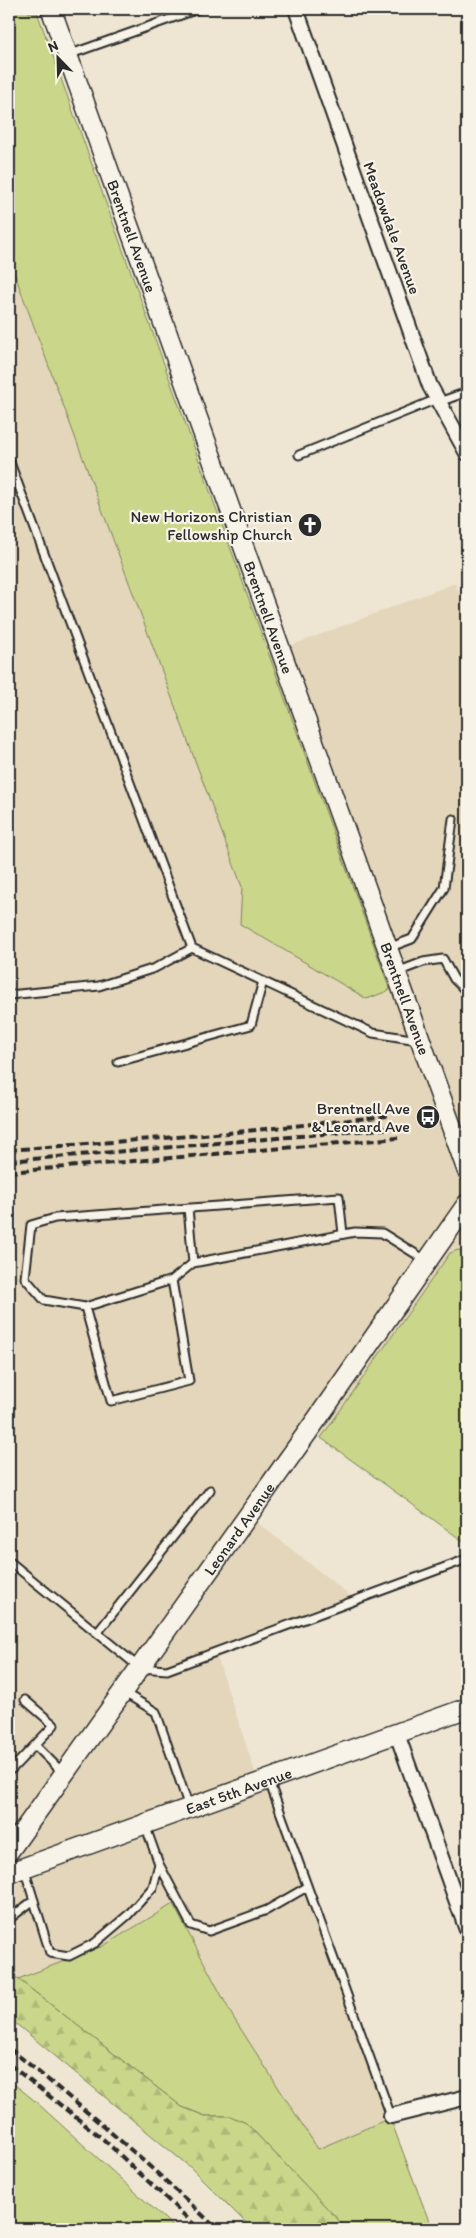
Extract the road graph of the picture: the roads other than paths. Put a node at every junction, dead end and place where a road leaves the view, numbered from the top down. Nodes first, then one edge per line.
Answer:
1 (51, 9) edge
2 (198, 9) edge
3 (296, 9) edge
4 (67, 55) junction
5 (467, 392) edge
6 (438, 400) junction
7 (467, 453) edge
8 (299, 455) dead end
9 (9, 460) edge
10 (453, 819) dead end
11 (192, 948) junction
12 (387, 948) junction
13 (396, 972) junction
14 (263, 981) junction
15 (467, 992) edge
16 (9, 995) edge
17 (420, 1040) junction
18 (118, 1062) dead end
19 (467, 1170) edge
20 (467, 1204) edge
21 (188, 1208) junction
22 (343, 1234) junction
23 (427, 1261) junction
24 (193, 1263) junction
25 (172, 1280) junction
26 (85, 1307) junction
27 (210, 1490) dead end
28 (467, 1559) edge
29 (9, 1561) edge
30 (98, 1632) junction
31 (140, 1668) junction
32 (122, 1692) junction
33 (25, 1700) dead end
34 (467, 1708) edge
35 (396, 1734) junction
36 (35, 1745) junction
37 (9, 1769) edge
38 (64, 1774) junction
39 (269, 1781) junction
40 (190, 1809) junction
41 (145, 1824) junction
42 (9, 1851) edge
43 (159, 1864) junction
44 (16, 1870) edge
45 (307, 1887) junction
46 (34, 1900) junction
47 (9, 1919) edge
48 (467, 1930) edge
49 (467, 2097) edge
50 (391, 2116) joint

1 - 4 street, Brentnell Avenue
2 - 4 lane
3 - 6 street, Meadowdale Avenue
4 - 12 street, Brentnell Avenue
5 - 6 lane
6 - 7 street, Meadowdale Avenue
6 - 8 lane
9 - 11 lane
10 - 12 lane
11 - 14 lane
11 - 16 lane
12 - 13 street, Brentnell Avenue
13 - 15 lane
13 - 17 street, Brentnell Avenue
14 - 17 lane
14 - 18 lane
17 - 19 street, Brentnell Avenue
20 - 23 street, Leonard Avenue
21 - 22 lane
21 - 24 lane
21 - 26 lane
22 - 23 lane
22 - 24 lane
23 - 31 street, Leonard Avenue
24 - 25 lane
25 - 26 lane
25 - 26 lane
27 - 30 lane
28 - 31 lane
29 - 30 lane
30 - 31 lane
31 - 32 street, Leonard Avenue
32 - 38 street, Leonard Avenue
32 - 40 lane
33 - 36 lane
34 - 35 street, East 5th Avenue
35 - 39 street, East 5th Avenue
35 - 48 street
36 - 37 lane
36 - 38 lane
38 - 42 street, Leonard Avenue
39 - 40 street, East 5th Avenue
39 - 45 lane
40 - 41 street, East 5th Avenue
41 - 43 lane
41 - 44 street, East 5th Avenue
43 - 45 lane
43 - 46 lane
44 - 46 lane
45 - 50 lane
46 - 47 lane
49 - 50 street

